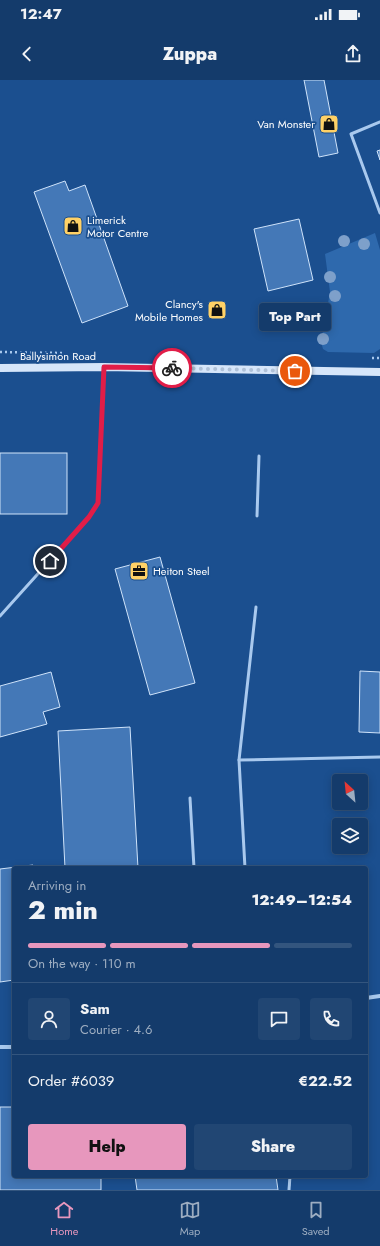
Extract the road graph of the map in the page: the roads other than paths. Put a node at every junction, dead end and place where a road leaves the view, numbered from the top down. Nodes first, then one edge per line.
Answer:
1 (380, 122) edge
2 (380, 213) edge
3 (104, 367) junction
4 (0, 368) edge
5 (380, 372) edge
6 (258, 456) dead end
7 (257, 516) dead end
8 (256, 607) dead end
9 (0, 616) edge
10 (380, 757) edge
11 (239, 760) junction
12 (190, 798) dead end
13 (194, 866) edge
14 (245, 866) edge
15 (380, 996) edge
16 (368, 998) edge
17 (0, 1047) edge
18 (12, 1047) edge
19 (290, 1178) edge
20 (289, 1190) edge

1 - 2 lane
3 - 4 main road, Ballysimon Road
3 - 5 main road, Ballysimon Road
3 - 9 lane
6 - 7 lane
8 - 11 lane
10 - 11 lane
11 - 14 lane
12 - 13 lane
15 - 16 street
17 - 18 street
19 - 20 lane

